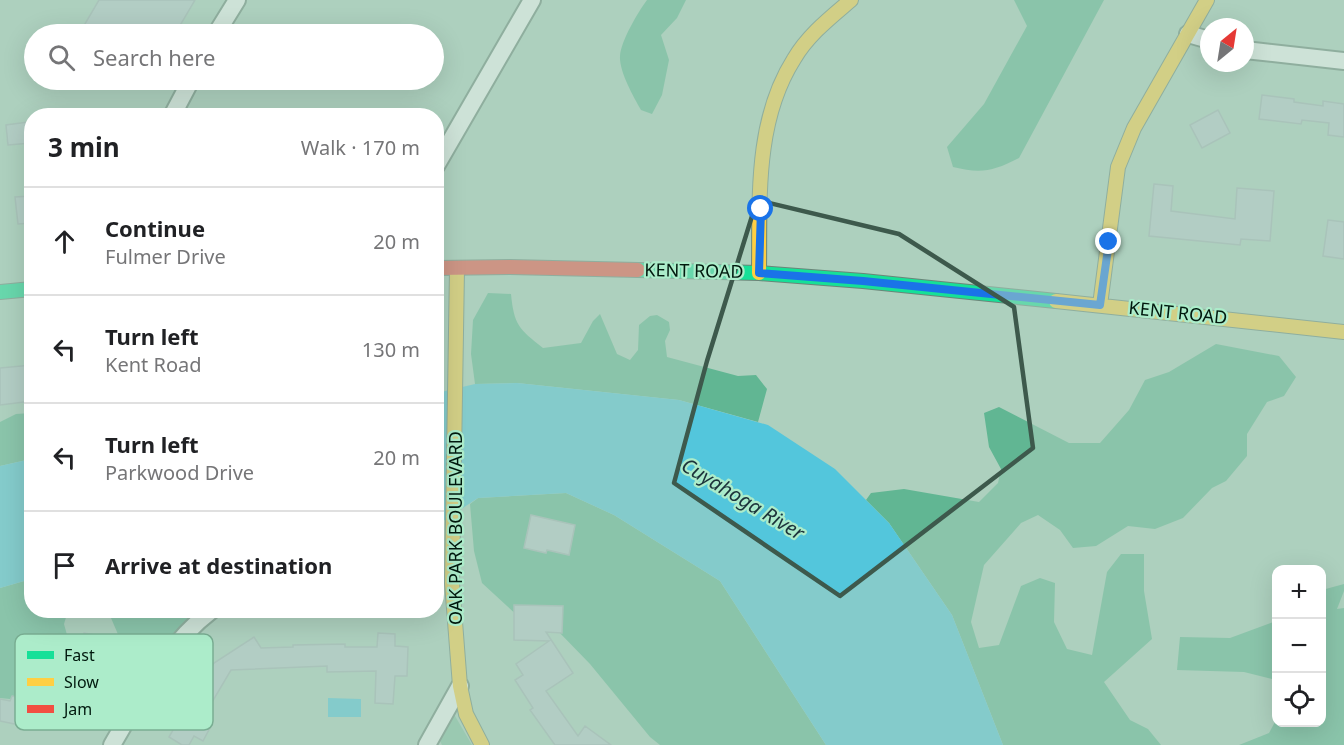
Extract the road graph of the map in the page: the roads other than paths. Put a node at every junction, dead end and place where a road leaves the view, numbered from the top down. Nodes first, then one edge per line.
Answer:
1 (237, 0) edge
2 (532, 0) edge
3 (851, 0) edge
4 (1207, 0) edge
5 (222, 24) edge
6 (1188, 34) junction
7 (1200, 37) edge
8 (1254, 51) edge
9 (1344, 61) edge
10 (186, 90) edge
11 (176, 108) edge
12 (444, 152) edge
13 (444, 268) edge
14 (457, 269) junction
15 (759, 273) junction
16 (24, 290) edge
17 (0, 292) edge
18 (1100, 305) junction
19 (1344, 332) edge
20 (444, 583) edge
21 (202, 618) edge
22 (185, 634) edge
23 (460, 686) junction
24 (121, 730) edge
25 (112, 745) edge
26 (427, 745) edge
27 (482, 745) edge

1 - 5 street
2 - 12 street
3 - 15 street
4 - 6 street
6 - 7 street
6 - 18 street
8 - 9 street
10 - 11 street
13 - 14 street, KENT ROAD
14 - 15 street, KENT ROAD
14 - 20 street, OAK PARK BOULEVARD
15 - 18 street, KENT ROAD
16 - 17 street
18 - 19 street, KENT ROAD
20 - 23 street, OAK PARK BOULEVARD
21 - 22 street
23 - 26 street
23 - 27 street, OAK PARK BOULEVARD
24 - 25 street

